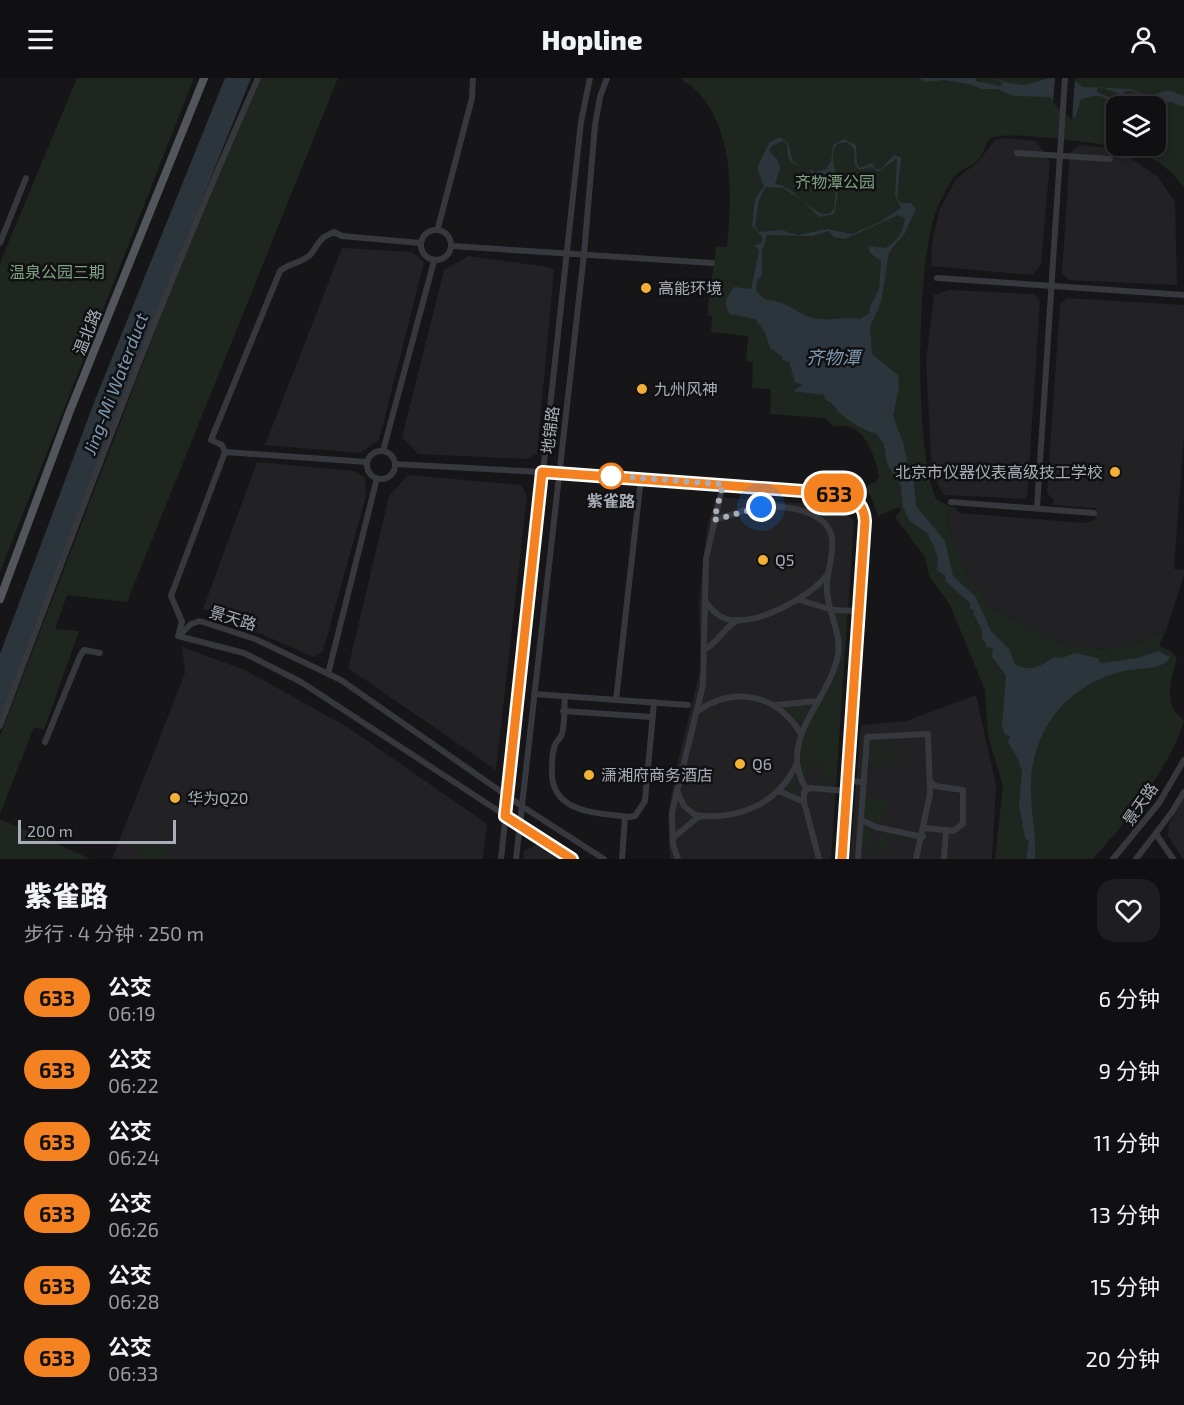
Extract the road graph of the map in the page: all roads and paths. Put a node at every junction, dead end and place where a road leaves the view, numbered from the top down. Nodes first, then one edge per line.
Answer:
1 (204, 78) edge
2 (258, 78) edge
3 (473, 78) edge
4 (590, 78) edge
5 (607, 78) edge
6 (1065, 78) edge
7 (1017, 153) dead end
8 (1060, 156) junction
9 (1110, 159) dead end
10 (26, 178) dead end
11 (438, 228) junction
12 (0, 243) edge
13 (420, 243) junction
14 (452, 246) junction
15 (567, 253) junction
16 (584, 254) junction
17 (434, 261) junction
18 (712, 262) dead end
19 (937, 278) dead end
20 (1052, 286) junction
21 (1184, 295) edge
22 (383, 451) junction
23 (225, 452) junction
24 (367, 462) junction
25 (395, 464) junction
26 (542, 472) junction
27 (558, 473) junction
28 (377, 478) junction
29 (641, 478) junction
30 (723, 484) junction
31 (951, 502) dead end
32 (1037, 508) junction
33 (1094, 513) dead end
34 (714, 520) junction
35 (828, 574) junction
36 (0, 597) edge
37 (799, 600) junction
38 (704, 601) junction
39 (832, 610) junction
40 (858, 611) junction
41 (742, 619) junction
42 (178, 636) junction
43 (705, 649) junction
44 (100, 653) dead end
45 (328, 674) junction
46 (534, 694) junction
47 (565, 696) junction
48 (616, 700) junction
49 (817, 701) junction
50 (654, 702) junction
51 (688, 705) dead end
52 (776, 705) junction
53 (563, 711) junction
54 (696, 712) junction
55 (652, 717) junction
56 (0, 726) edge
57 (801, 734) junction
58 (45, 742) dead end
59 (1184, 760) edge
60 (797, 764) junction
61 (847, 781) junction
62 (864, 782) junction
63 (931, 782) junction
64 (807, 790) junction
65 (677, 791) junction
66 (779, 791) junction
67 (847, 791) junction
68 (1184, 792) edge
69 (507, 796) junction
70 (804, 802) junction
71 (523, 807) junction
72 (505, 816) junction
73 (704, 816) junction
74 (626, 817) junction
75 (861, 820) junction
76 (520, 826) junction
77 (925, 828) junction
78 (946, 830) junction
79 (1156, 834) junction
80 (923, 837) junction
81 (673, 838) junction
82 (501, 859) edge
83 (516, 859) edge
84 (572, 859) edge
85 (604, 859) edge
86 (622, 859) edge
87 (678, 859) edge
88 (819, 859) edge
89 (842, 859) edge
90 (858, 859) edge
91 (916, 859) edge
92 (944, 859) edge
93 (1113, 859) edge
94 (1136, 859) edge
95 (1173, 859) edge

1 - 36 main road, 温北路
2 - 56 street
3 - 11 street
4 - 15 street, 地锦路
5 - 16 street, 地锦路
6 - 8 street
7 - 8 street
8 - 9 street
8 - 20 street
10 - 12 street
11 - 13 street
11 - 14 street
13 - 17 street
13 - 23 street
14 - 15 street
14 - 17 street
15 - 16 street
15 - 26 street, 地锦路
16 - 18 street
16 - 27 street, 地锦路
17 - 22 street
19 - 20 street
20 - 21 street
20 - 32 street
22 - 24 street
22 - 25 street
23 - 24 street
23 - 42 street
24 - 28 street
25 - 26 street
25 - 28 street
26 - 27 street
26 - 69 street, 地锦路
27 - 29 street
27 - 46 street, 地锦路
28 - 45 street
29 - 30 street
29 - 48 street
30 - 34 street
30 - 40 street
31 - 32 street
32 - 33 street
34 - 35 street
34 - 38 street
35 - 37 street
35 - 39 street
37 - 39 street
37 - 41 street
38 - 41 street
38 - 43 street
39 - 40 street
39 - 49 street
40 - 61 street
41 - 43 street
42 - 45 street, 景天路
42 - 72 street, 景天路
43 - 54 street
44 - 58 street
45 - 69 street, 景天路
46 - 47 street
46 - 71 street, 地锦路
47 - 48 street
47 - 53 street
48 - 50 street
49 - 52 street
49 - 57 street
50 - 51 street
50 - 55 street
52 - 54 street
52 - 57 street
53 - 55 street
53 - 74 street
54 - 65 street
55 - 74 street
57 - 60 street
59 - 93 street, 景天路
60 - 64 street
60 - 66 street
61 - 62 street
61 - 67 street
62 - 63 street
62 - 75 street
63 - 77 street
63 - 78 street
64 - 67 street
64 - 70 street
65 - 73 street
65 - 81 street
66 - 70 street
66 - 73 street
67 - 89 street
68 - 79 street, 景天路
69 - 71 street, 景天路
69 - 72 street, 地锦路
70 - 88 street
71 - 76 street, 地锦路
71 - 85 street, 景天路
72 - 76 street, 景天路
72 - 82 street, 地锦路
73 - 81 street
74 - 86 street
75 - 80 street
75 - 90 street
76 - 83 street, 地锦路
76 - 84 street, 景天路
77 - 78 street
77 - 80 street
78 - 92 street
79 - 94 street, 景天路
79 - 95 street
80 - 91 street
81 - 87 street

